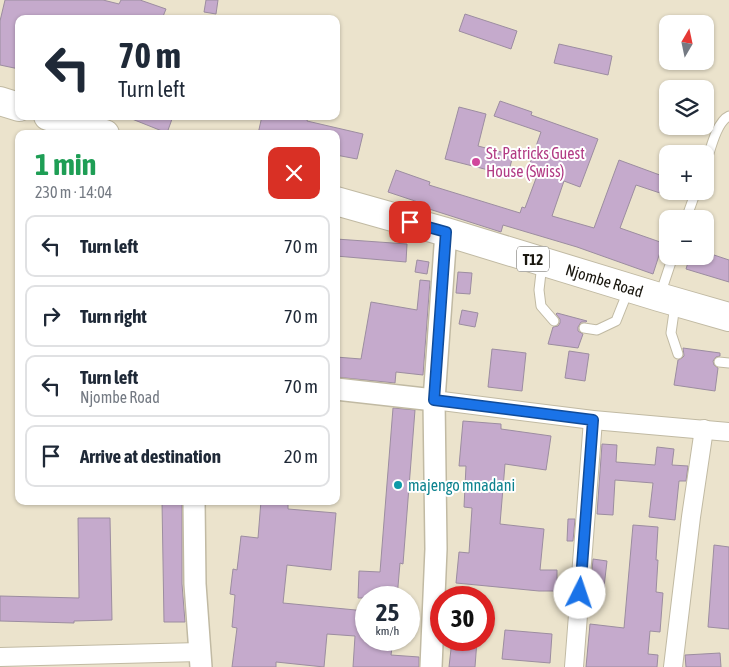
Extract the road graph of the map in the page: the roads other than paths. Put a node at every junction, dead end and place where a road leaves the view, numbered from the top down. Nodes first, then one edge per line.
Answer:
1 (0, 101) edge
2 (15, 106) edge
3 (729, 116) edge
4 (61, 120) edge
5 (92, 130) edge
6 (712, 145) edge
7 (340, 202) edge
8 (446, 232) junction
9 (542, 262) junction
10 (672, 265) edge
11 (630, 288) junction
12 (667, 300) junction
13 (729, 317) edge
14 (554, 321) dead end
15 (584, 328) dead end
16 (678, 354) dead end
17 (719, 362) dead end
18 (729, 363) edge
19 (340, 390) edge
20 (434, 400) junction
21 (593, 420) junction
22 (704, 429) junction
23 (729, 432) edge
24 (194, 505) edge
25 (0, 657) edge
26 (201, 660) edge
27 (81, 661) edge
28 (431, 667) edge
29 (574, 667) edge
30 (673, 667) edge

1 - 2 highway
3 - 6 lane
4 - 5 highway
7 - 8 highway, Njombe Road / T12
8 - 9 highway, Njombe Road / T12
8 - 20 street
9 - 11 highway, Njombe Road / T12
9 - 14 lane
10 - 12 lane
11 - 12 highway, Njombe Road / T12
11 - 15 lane
12 - 13 highway, Njombe Road / T12
12 - 16 lane
17 - 18 lane
19 - 20 street
20 - 21 street
20 - 28 street
21 - 22 street
21 - 29 street
22 - 23 street
22 - 30 street
24 - 26 street
25 - 27 street
26 - 27 street

